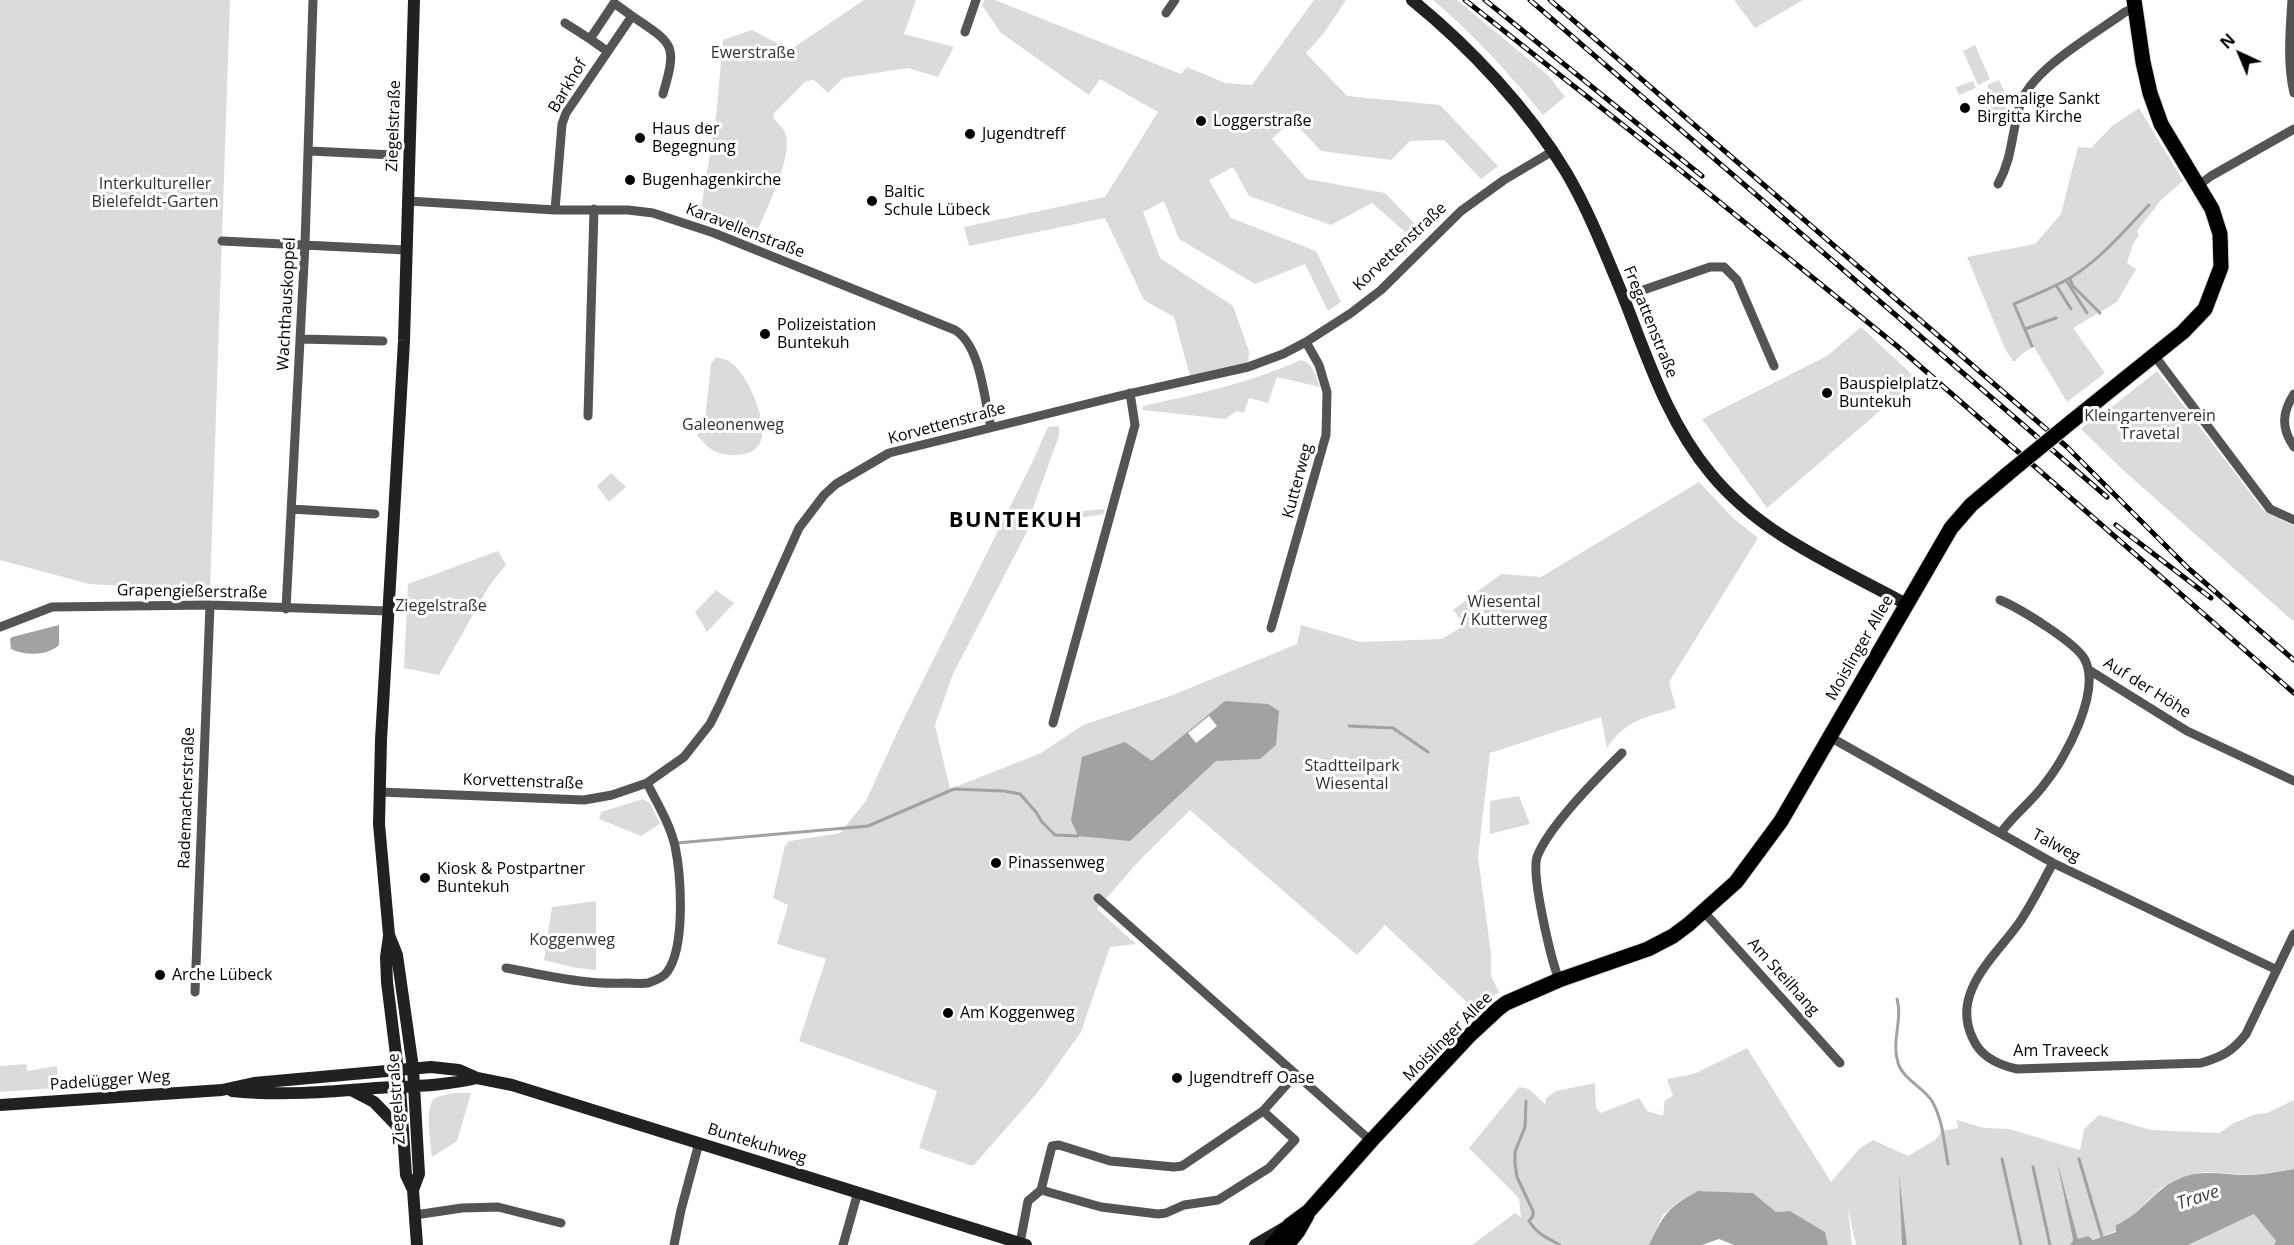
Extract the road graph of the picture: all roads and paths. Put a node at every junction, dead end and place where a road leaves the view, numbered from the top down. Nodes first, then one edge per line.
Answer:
1 (313, 0) edge
2 (414, 0) edge
3 (976, 0) edge
4 (1175, 0) edge
5 (1412, 0) edge
6 (2292, 0) edge
7 (611, 2) edge
8 (2134, 4) edge
9 (1166, 13) dead end
10 (632, 16) junction
11 (565, 23) dead end
12 (965, 32) dead end
13 (2292, 33) edge
14 (590, 39) junction
15 (607, 51) junction
16 (2294, 93) edge
17 (663, 94) dead end
18 (2294, 129) edge
19 (309, 151) junction
20 (1553, 151) junction
21 (394, 155) dead end
22 (1998, 184) dead end
23 (2199, 185) junction
24 (408, 201) junction
25 (594, 209) junction
26 (555, 210) junction
27 (222, 241) dead end
28 (305, 244) junction
29 (406, 250) junction
30 (1623, 297) junction
31 (300, 339) junction
32 (383, 341) dead end
33 (1306, 342) junction
34 (2154, 355) junction
35 (1774, 366) dead end
36 (1130, 393) junction
37 (2294, 394) edge
38 (588, 416) dead end
39 (991, 427) junction
40 (2294, 447) edge
41 (291, 509) junction
42 (375, 514) dead end
43 (2294, 520) edge
44 (2000, 600) dead end
45 (1906, 604) junction
46 (210, 605) junction
47 (286, 609) junction
48 (388, 611) junction
49 (0, 627) edge
50 (1271, 628) dead end
51 (2089, 670) junction
52 (1053, 723) dead end
53 (1830, 737) junction
54 (1622, 753) dead end
55 (2294, 781) edge
56 (647, 783) junction
57 (380, 792) junction
58 (2001, 833) junction
59 (2054, 863) junction
60 (1098, 898) dead end
61 (1704, 912) junction
62 (2294, 933) edge
63 (389, 935) junction
64 (506, 968) dead end
65 (2275, 969) junction
66 (1559, 980) junction
67 (195, 992) dead end
68 (1840, 1063) dead end
69 (413, 1068) junction
70 (397, 1070) junction
71 (1296, 1074) junction
72 (477, 1078) junction
73 (414, 1086) junction
74 (400, 1087) junction
75 (222, 1090) junction
76 (352, 1090) junction
77 (0, 1105) edge
78 (1263, 1111) junction
79 (403, 1132) junction
80 (1371, 1141) junction
81 (699, 1143) junction
82 (413, 1190) junction
83 (1041, 1190) junction
84 (858, 1192) junction
85 (1309, 1211) junction
86 (415, 1215) junction
87 (561, 1223) dead end
88 (1290, 1225) junction
89 (1023, 1244) edge
90 (417, 1245) edge
91 (674, 1245) edge
92 (843, 1245) edge
93 (1255, 1245) edge
94 (1272, 1245) edge
95 (1287, 1245) edge

1 - 19 street, Wachthauskoppel
2 - 24 main road, Ziegelstraße
3 - 12 street
4 - 9 street
5 - 20 main road, Fregattenstraße
6 - 13 street
7 - 10 street, Barkhof
7 - 14 street, Barkhof
8 - 22 street
8 - 23 main road, Moislinger Allee
10 - 15 street, Barkhof
10 - 17 street, Barkhof
11 - 14 street, Barkhof
13 - 16 street
14 - 15 street, Barkhof
15 - 26 street, Barkhof
18 - 23 street
19 - 21 street
19 - 28 street, Wachthauskoppel
20 - 30 main road, Fregattenstraße
20 - 33 street, Korvettenstraße
23 - 34 main road, Moislinger Allee
24 - 26 street, Karavellenstraße
24 - 29 main road, Ziegelstraße
25 - 26 street, Karavellenstraße
25 - 38 street
25 - 39 street, Karavellenstraße
27 - 28 street
28 - 29 street
28 - 31 street, Wachthauskoppel
29 - 48 main road, Ziegelstraße
30 - 35 street
30 - 45 main road, Fregattenstraße
31 - 32 street
31 - 41 street, Wachthauskoppel
33 - 36 street, Korvettenstraße
33 - 50 street, Kutterweg
34 - 43 street
34 - 45 main road, Moislinger Allee, bridge
36 - 39 street, Korvettenstraße
36 - 52 street
37 - 40 street
39 - 56 street, Korvettenstraße
41 - 42 street
41 - 47 street, Wachthauskoppel
44 - 51 street, Auf der Höhe
45 - 53 main road, Moislinger Allee
46 - 47 street, Grapengießerstraße
46 - 49 street, Grapengießerstraße
46 - 67 street, Rademacherstraße
47 - 48 street, Grapengießerstraße
48 - 57 main road, Ziegelstraße
51 - 55 street, Auf der Höhe
51 - 58 street
53 - 58 street, Talweg
53 - 61 main road, Moislinger Allee
54 - 66 street
56 - 57 street, Korvettenstraße
56 - 64 street
57 - 63 main road, Ziegelstraße
58 - 59 street, Talweg
59 - 65 street, Talweg
59 - 65 street, Am Traveeck
60 - 71 street
61 - 66 main road, Moislinger Allee
61 - 68 street, Am Steilhang
62 - 65 street, Am Traveeck
63 - 69 main road, Ziegelstraße
63 - 70 main road, Ziegelstraße
66 - 80 main road, Moislinger Allee
69 - 70 main road, Buntekuhweg
69 - 72 main road, Buntekuhweg
69 - 73 main road, Ziegelstraße
70 - 74 main road, Ziegelstraße
70 - 75 main road, Padelügger Weg
71 - 78 street
71 - 80 street
72 - 73 main road, Buntekuhweg
72 - 81 main road, Buntekuhweg
73 - 74 main road, Buntekuhweg
73 - 82 main road, Ziegelstraße
74 - 76 main road, Padelügger Weg
74 - 79 main road, Ziegelstraße
75 - 76 main road, Padelügger Weg
75 - 77 main road, Padelügger Weg
76 - 79 main road
78 - 83 street
78 - 83 street
79 - 82 main road, Ziegelstraße
80 - 85 main road, Moislinger Allee
81 - 84 main road, Buntekuhweg
81 - 91 street
82 - 86 main road, Ziegelstraße
83 - 89 street
84 - 89 main road, Buntekuhweg
84 - 92 street
85 - 88 main road, Moislinger Allee
85 - 95 main road, Moislinger Allee
86 - 87 street
86 - 90 main road, Ziegelstraße
88 - 93 main road
88 - 94 main road, Moislinger Allee

